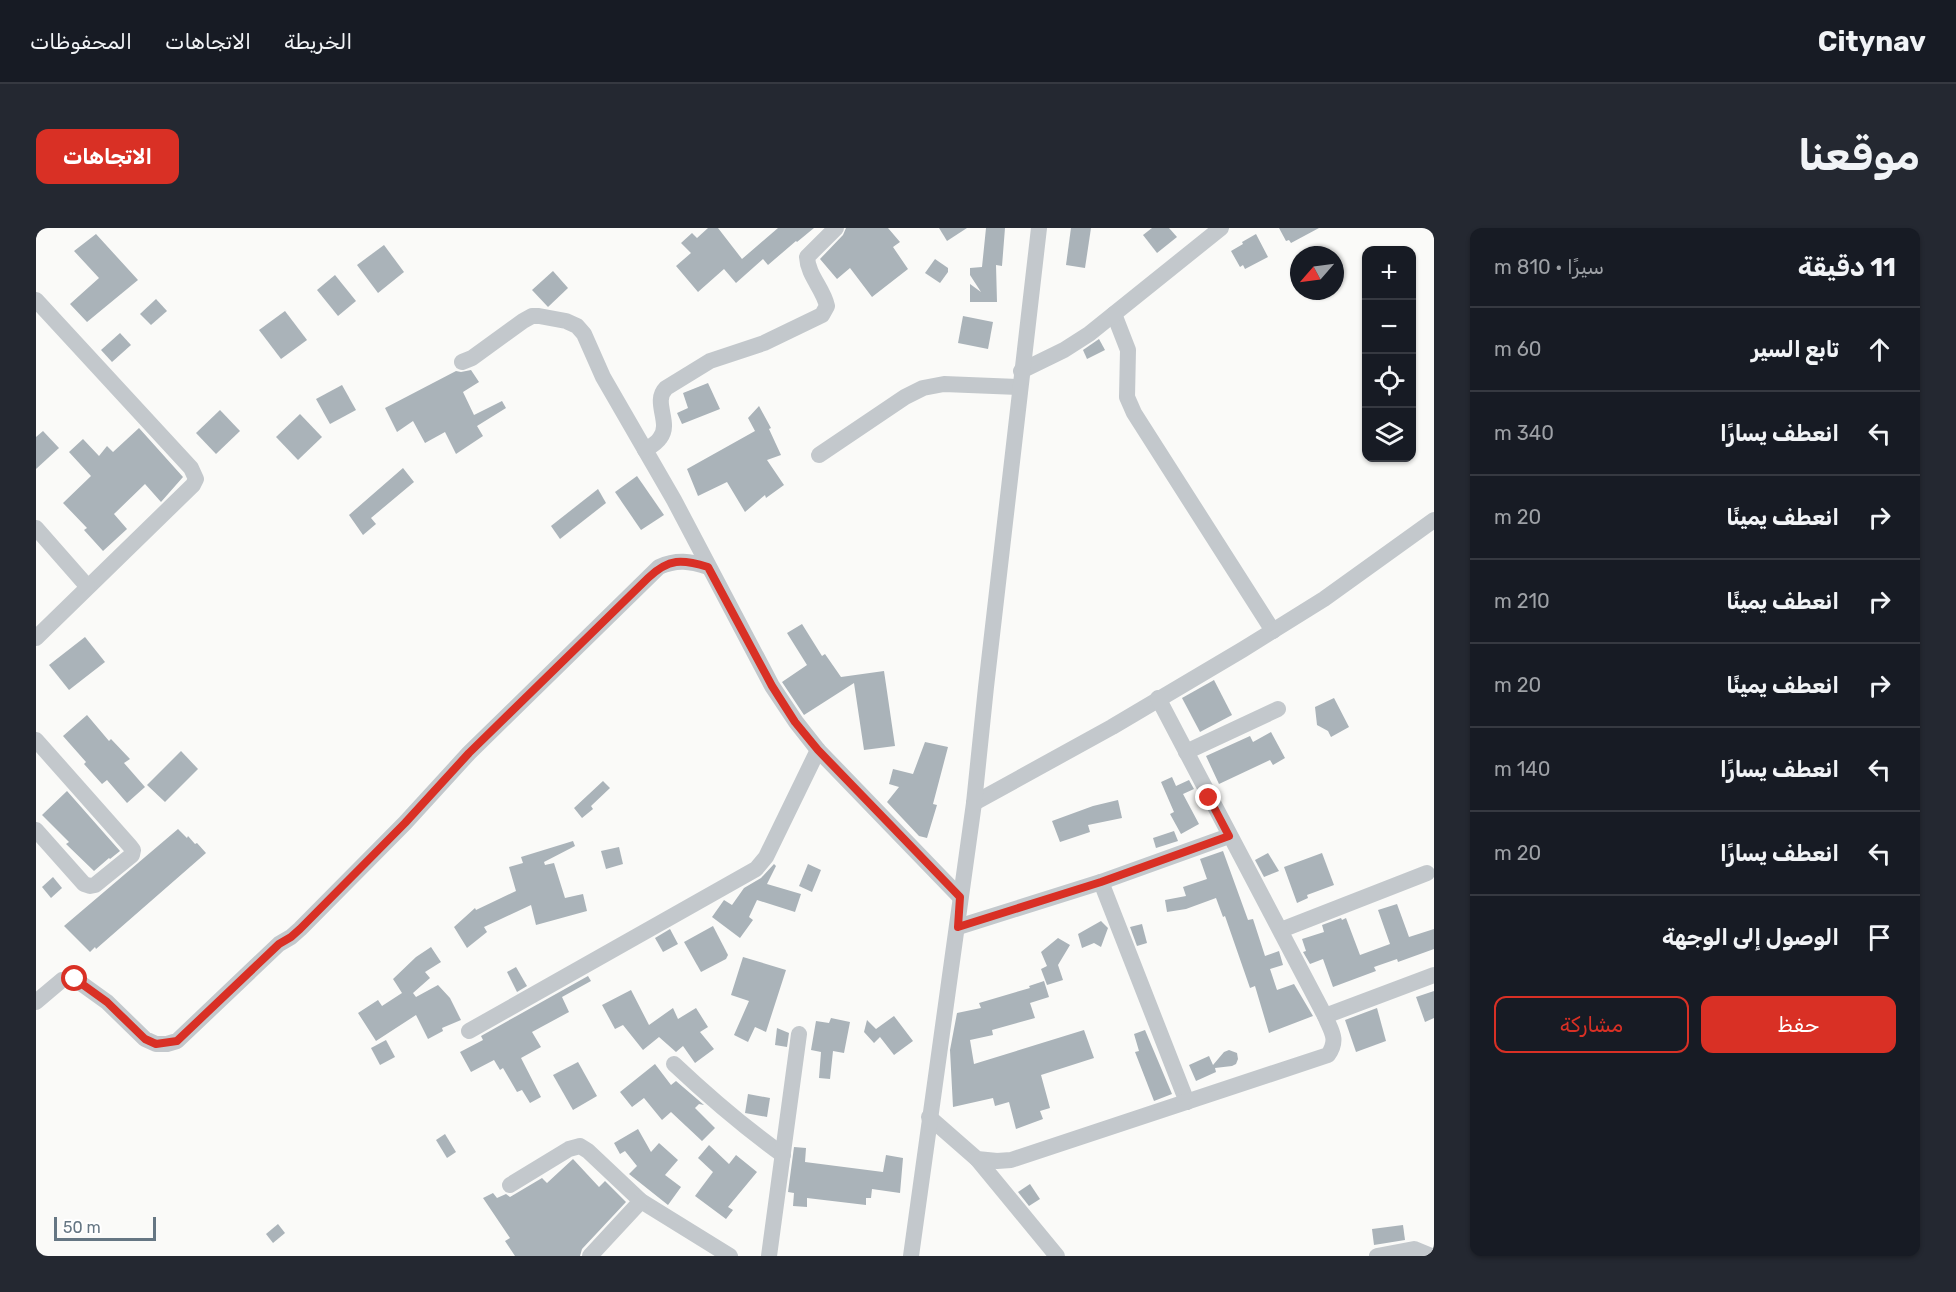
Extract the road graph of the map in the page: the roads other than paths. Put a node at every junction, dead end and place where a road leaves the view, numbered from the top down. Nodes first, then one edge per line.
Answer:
1 (836, 228) edge
2 (1039, 228) edge
3 (1221, 228) edge
4 (36, 300) edge
5 (1114, 314) junction
6 (462, 362) dead end
7 (1020, 379) junction
8 (645, 450) junction
9 (819, 455) dead end
10 (1434, 520) edge
11 (36, 528) edge
12 (708, 567) junction
13 (87, 586) junction
14 (1273, 631) junction
15 (36, 638) edge
16 (1158, 698) junction
17 (1278, 709) dead end
18 (36, 740) edge
19 (818, 750) junction
20 (1186, 752) junction
21 (974, 803) junction
22 (36, 830) edge
23 (1229, 836) junction
24 (1427, 873) dead end
25 (1101, 882) junction
26 (960, 897) junction
27 (958, 927) junction
28 (1281, 930) junction
29 (1434, 975) edge
30 (36, 1002) edge
31 (1325, 1016) junction
32 (469, 1031) dead end
33 (799, 1034) dead end
34 (674, 1064) dead end
35 (1187, 1102) junction
36 (929, 1117) junction
37 (783, 1155) junction
38 (977, 1159) junction
39 (510, 1185) dead end
40 (641, 1201) junction
41 (590, 1256) edge
42 (730, 1256) edge
43 (769, 1256) edge
44 (911, 1256) edge
45 (1057, 1256) edge
46 (1377, 1256) edge
47 (1431, 1256) edge

1 - 8 street
2 - 7 street
3 - 5 street
4 - 13 street
5 - 7 street
5 - 14 street
6 - 8 street
7 - 9 street
7 - 21 street
8 - 12 street
10 - 14 street
11 - 13 street
12 - 19 street
12 - 30 street
13 - 15 street
14 - 16 street
16 - 20 street
16 - 21 street
17 - 20 street
18 - 22 street
19 - 26 street
19 - 32 street
20 - 23 street
21 - 26 street
23 - 25 street
23 - 28 street
24 - 28 street
25 - 27 street
25 - 35 street
26 - 27 street
27 - 36 street
28 - 31 street
29 - 31 street
31 - 35 street
33 - 37 street
34 - 37 street
35 - 38 street
36 - 38 street
36 - 44 street
37 - 43 street
38 - 45 street
39 - 40 street
40 - 41 street
40 - 42 street
46 - 47 street

